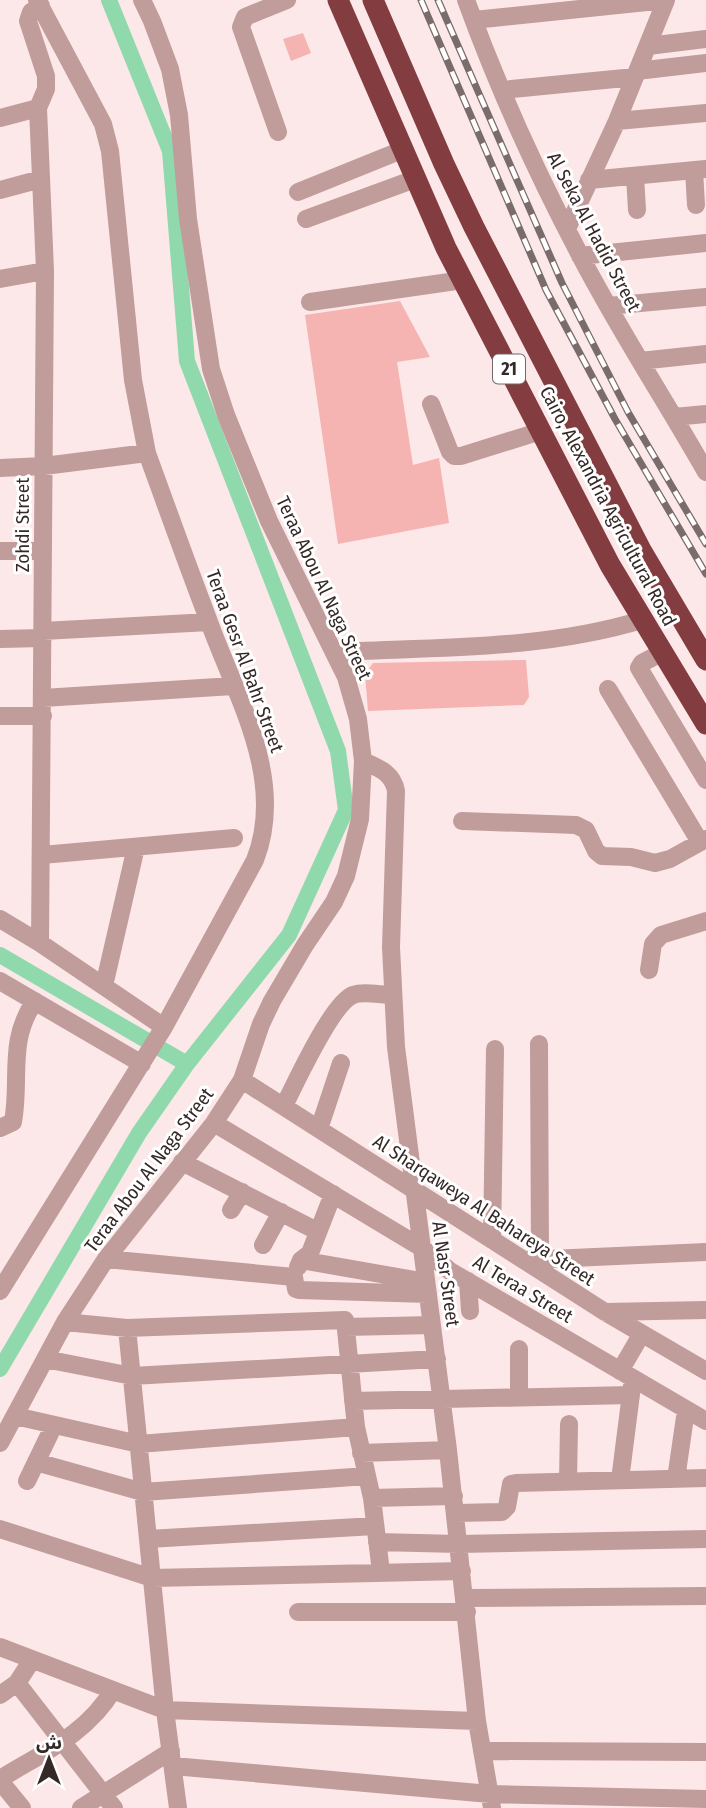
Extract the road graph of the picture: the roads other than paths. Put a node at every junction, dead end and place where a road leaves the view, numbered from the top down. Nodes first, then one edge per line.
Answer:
1 (142, 0) edge
2 (287, 0) edge
3 (338, 0) edge
4 (373, 0) edge
5 (467, 0) edge
6 (666, 0) edge
7 (39, 3) edge
8 (474, 20) junction
9 (706, 39) edge
10 (648, 46) junction
11 (706, 63) edge
12 (636, 74) junction
13 (502, 90) junction
14 (38, 108) junction
15 (706, 113) edge
16 (0, 118) edge
17 (617, 121) junction
18 (278, 132) dead end
19 (402, 150) junction
20 (700, 169) edge
21 (635, 176) junction
22 (41, 179) junction
23 (415, 179) junction
24 (589, 180) junction
25 (0, 190) edge
26 (298, 192) dead end
27 (696, 205) dead end
28 (638, 210) dead end
29 (306, 219) dead end
30 (568, 229) junction
31 (706, 243) edge
32 (580, 256) junction
33 (45, 271) junction
34 (0, 279) edge
35 (463, 280) junction
36 (706, 297) edge
37 (310, 302) dead end
38 (608, 306) junction
39 (706, 354) edge
40 (640, 361) junction
41 (431, 404) dead end
42 (706, 414) edge
43 (674, 417) junction
44 (541, 431) junction
45 (147, 453) junction
46 (44, 466) junction
47 (0, 468) edge
48 (706, 472) edge
49 (0, 551) edge
50 (43, 551) junction
51 (642, 620) junction
52 (209, 622) junction
53 (43, 634) junction
54 (0, 639) edge
55 (334, 652) junction
56 (661, 653) junction
57 (706, 660) edge
58 (233, 686) junction
59 (608, 690) dead end
60 (43, 707) junction
61 (0, 716) edge
62 (706, 724) edge
63 (363, 761) junction
64 (706, 780) edge
65 (462, 821) dead end
66 (234, 838) dead end
67 (703, 841) edge
68 (136, 847) junction
69 (42, 855) junction
70 (0, 919) edge
71 (706, 921) edge
72 (40, 943) junction
73 (649, 970) dead end
74 (0, 981) edge
75 (104, 986) junction
76 (392, 995) junction
77 (35, 1001) junction
78 (164, 1027) junction
79 (8, 1044) edge
80 (539, 1044) dead end
81 (495, 1049) dead end
82 (341, 1063) dead end
83 (142, 1064) junction
84 (242, 1080) junction
85 (284, 1107) junction
86 (214, 1123) junction
87 (0, 1128) edge
88 (319, 1129) junction
89 (182, 1162) junction
90 (413, 1189) junction
91 (242, 1192) junction
92 (333, 1194) junction
93 (231, 1210) dead end
94 (281, 1212) junction
95 (317, 1231) junction
96 (492, 1240) junction
97 (262, 1245) dead end
98 (422, 1248) junction
99 (706, 1252) edge
100 (106, 1259) junction
101 (531, 1259) junction
102 (340, 1267) junction
103 (297, 1268) junction
104 (468, 1281) junction
105 (427, 1288) junction
106 (0, 1291) edge
107 (340, 1292) junction
108 (706, 1310) edge
109 (470, 1311) dead end
110 (605, 1312) junction
111 (65, 1322) junction
112 (432, 1325) junction
113 (127, 1328) junction
114 (346, 1328) junction
115 (641, 1335) junction
116 (519, 1349) dead end
117 (45, 1359) junction
118 (437, 1359) junction
119 (349, 1364) junction
120 (706, 1371) edge
121 (132, 1376) junction
122 (628, 1382) junction
123 (519, 1397) junction
124 (442, 1398) junction
125 (353, 1401) junction
126 (699, 1413) edge
127 (15, 1416) junction
128 (569, 1424) dead end
129 (54, 1425) junction
130 (356, 1427) junction
131 (0, 1443) edge
132 (139, 1444) junction
133 (449, 1450) junction
134 (361, 1453) junction
135 (36, 1462) junction
136 (367, 1476) junction
137 (706, 1478) edge
138 (676, 1479) junction
139 (620, 1480) junction
140 (27, 1481) dead end
141 (568, 1482) junction
142 (143, 1492) junction
143 (372, 1498) junction
144 (455, 1504) junction
145 (0, 1529) edge
146 (376, 1534) junction
147 (148, 1539) junction
148 (706, 1539) edge
149 (459, 1544) junction
150 (462, 1571) junction
151 (381, 1572) junction
152 (152, 1578) junction
153 (706, 1596) edge
154 (466, 1605) junction
155 (298, 1612) dead end
156 (0, 1647) edge
157 (32, 1660) junction
158 (16, 1683) junction
159 (113, 1690) junction
160 (0, 1695) edge
161 (165, 1710) junction
162 (477, 1721) junction
163 (62, 1741) junction
164 (482, 1751) junction
165 (706, 1752) edge
166 (172, 1758) junction
167 (0, 1780) edge
168 (706, 1799) edge
169 (109, 1801) edge
170 (491, 1801) edge
171 (22, 1808) edge
172 (81, 1808) edge
173 (178, 1808) edge

1 - 55 street, Teraa Abou Al Naga Street
2 - 18 street
3 - 19 highway, Cairo, Alexandria Agricultural Road / 21
4 - 57 highway, Cairo, Alexandria Agricultural Road / 21
5 - 8 street, Al Seka Al Hadid Street
6 - 8 street
6 - 10 street
7 - 14 street, Zohdi Street
7 - 45 street, Teraa Gesr Al Bahr Street
8 - 13 street, Al Seka Al Hadid Street
9 - 10 street
10 - 12 street
11 - 12 street
12 - 13 street
12 - 17 street
13 - 30 street, Al Seka Al Hadid Street
14 - 16 street
14 - 22 street, Zohdi Street
15 - 17 street
17 - 24 street
19 - 23 highway, Cairo, Alexandria Agricultural Road / 21
19 - 26 street
20 - 21 street
20 - 27 street
21 - 24 street
21 - 28 street
22 - 25 street
22 - 33 street, Zohdi Street
23 - 29 street
23 - 35 highway, Cairo, Alexandria Agricultural Road / 21
24 - 30 street
30 - 32 street, Al Seka Al Hadid Street
31 - 32 street
32 - 38 street, Al Seka Al Hadid Street
33 - 34 street
33 - 46 street, Zohdi Street
35 - 37 street
35 - 44 highway, Cairo, Alexandria Agricultural Road / 21
36 - 38 street
38 - 40 street, Al Seka Al Hadid Street
39 - 40 street
40 - 43 street, Al Seka Al Hadid Street
41 - 44 street
42 - 43 street
43 - 48 street, Al Seka Al Hadid Street
44 - 51 highway, Cairo, Alexandria Agricultural Road / 21
45 - 46 street
45 - 52 street, Teraa Gesr Al Bahr Street
46 - 47 street
46 - 50 street, Zohdi Street
49 - 50 street
50 - 53 street, Zohdi Street
51 - 55 street
51 - 56 highway, Cairo, Alexandria Agricultural Road / 21
52 - 53 street
52 - 58 street, Teraa Gesr Al Bahr Street
53 - 54 street
53 - 60 street, Zohdi Street
55 - 63 street, Teraa Abou Al Naga Street
56 - 62 highway, Cairo, Alexandria Agricultural Road / 21
56 - 64 street
58 - 60 street
58 - 78 street, Teraa Gesr Al Bahr Street
59 - 67 street
60 - 61 street
60 - 69 street, Zohdi Street
63 - 76 street, Al Nasr Street
63 - 84 street, Teraa Abou Al Naga Street
65 - 67 street
66 - 68 street
68 - 69 street
68 - 75 street
69 - 72 street, Zohdi Street
70 - 72 street
71 - 73 street
72 - 75 street
74 - 77 street
75 - 78 street
76 - 85 street
76 - 90 street, Al Nasr Street
77 - 79 street
77 - 83 street
78 - 83 street, Teraa Gesr Al Bahr Street
79 - 87 street
80 - 101 street
81 - 96 street
82 - 88 street
83 - 106 street, Teraa Gesr Al Bahr Street
84 - 85 street, Al Sharqaweya Al Bahareya Street
84 - 86 street, Teraa Abou Al Naga Street
85 - 88 street, Al Sharqaweya Al Bahareya Street
86 - 89 street, Teraa Abou Al Naga Street
86 - 92 street, Al Teraa Street
88 - 90 street, Al Sharqaweya Al Bahareya Street
89 - 91 street
89 - 100 street, Teraa Abou Al Naga Street
90 - 96 street, Al Sharqaweya Al Bahareya Street
90 - 98 street, Al Nasr Street
91 - 93 street
91 - 94 street
92 - 95 street
92 - 98 street, Al Teraa Street
94 - 95 street
94 - 97 street
95 - 103 street
96 - 101 street, Al Sharqaweya Al Bahareya Street
98 - 104 street, Al Teraa Street
98 - 105 street, Al Nasr Street
99 - 101 street
100 - 103 street
100 - 111 street, Teraa Abou Al Naga Street
101 - 110 street, Al Sharqaweya Al Bahareya Street
102 - 103 street
102 - 105 street
102 - 107 street
103 - 107 street
104 - 109 street
104 - 122 street, Al Teraa Street
105 - 107 street
105 - 112 street, Al Nasr Street
108 - 110 street
110 - 115 street, Al Sharqaweya Al Bahareya Street
111 - 113 street
111 - 117 street, Teraa Abou Al Naga Street
112 - 114 street
112 - 118 street, Al Nasr Street
113 - 114 street
113 - 121 street
114 - 119 street
115 - 120 street, Al Sharqaweya Al Bahareya Street
115 - 122 street
116 - 123 street
117 - 121 street
117 - 127 street, Teraa Abou Al Naga Street
118 - 119 street
118 - 124 street, Al Nasr Street
119 - 121 street
119 - 125 street
121 - 132 street
122 - 123 street
122 - 126 street, Al Teraa Street
122 - 139 street
123 - 124 street
124 - 125 street
124 - 133 street, Al Nasr Street
125 - 130 street
126 - 138 street
127 - 129 street
127 - 131 street, Teraa Abou Al Naga Street
128 - 141 street
129 - 132 street
129 - 135 street
130 - 132 street
130 - 134 street
132 - 142 street
133 - 134 street
133 - 144 street, Al Nasr Street
134 - 136 street
135 - 140 street
135 - 142 street
136 - 142 street
136 - 143 street
137 - 138 street
138 - 139 street
139 - 141 street
141 - 144 street
142 - 147 street
143 - 144 street
143 - 146 street
144 - 149 street, Al Nasr Street
145 - 152 street
146 - 147 street
146 - 149 street
146 - 151 street
147 - 152 street
148 - 149 street
149 - 150 street, Al Nasr Street
150 - 151 street
150 - 154 street, Al Nasr Street
151 - 152 street
152 - 161 street
153 - 154 street
154 - 155 street
154 - 162 street, Al Nasr Street
156 - 157 street
157 - 158 street
157 - 159 street
158 - 160 street
158 - 163 street
159 - 161 street
159 - 163 street
161 - 162 street
161 - 166 street
162 - 164 street, Al Nasr Street
163 - 167 street
163 - 169 street
164 - 165 street
164 - 170 street, Al Nasr Street
166 - 169 street
166 - 170 street
166 - 173 street
167 - 171 street
168 - 170 street
169 - 172 street

